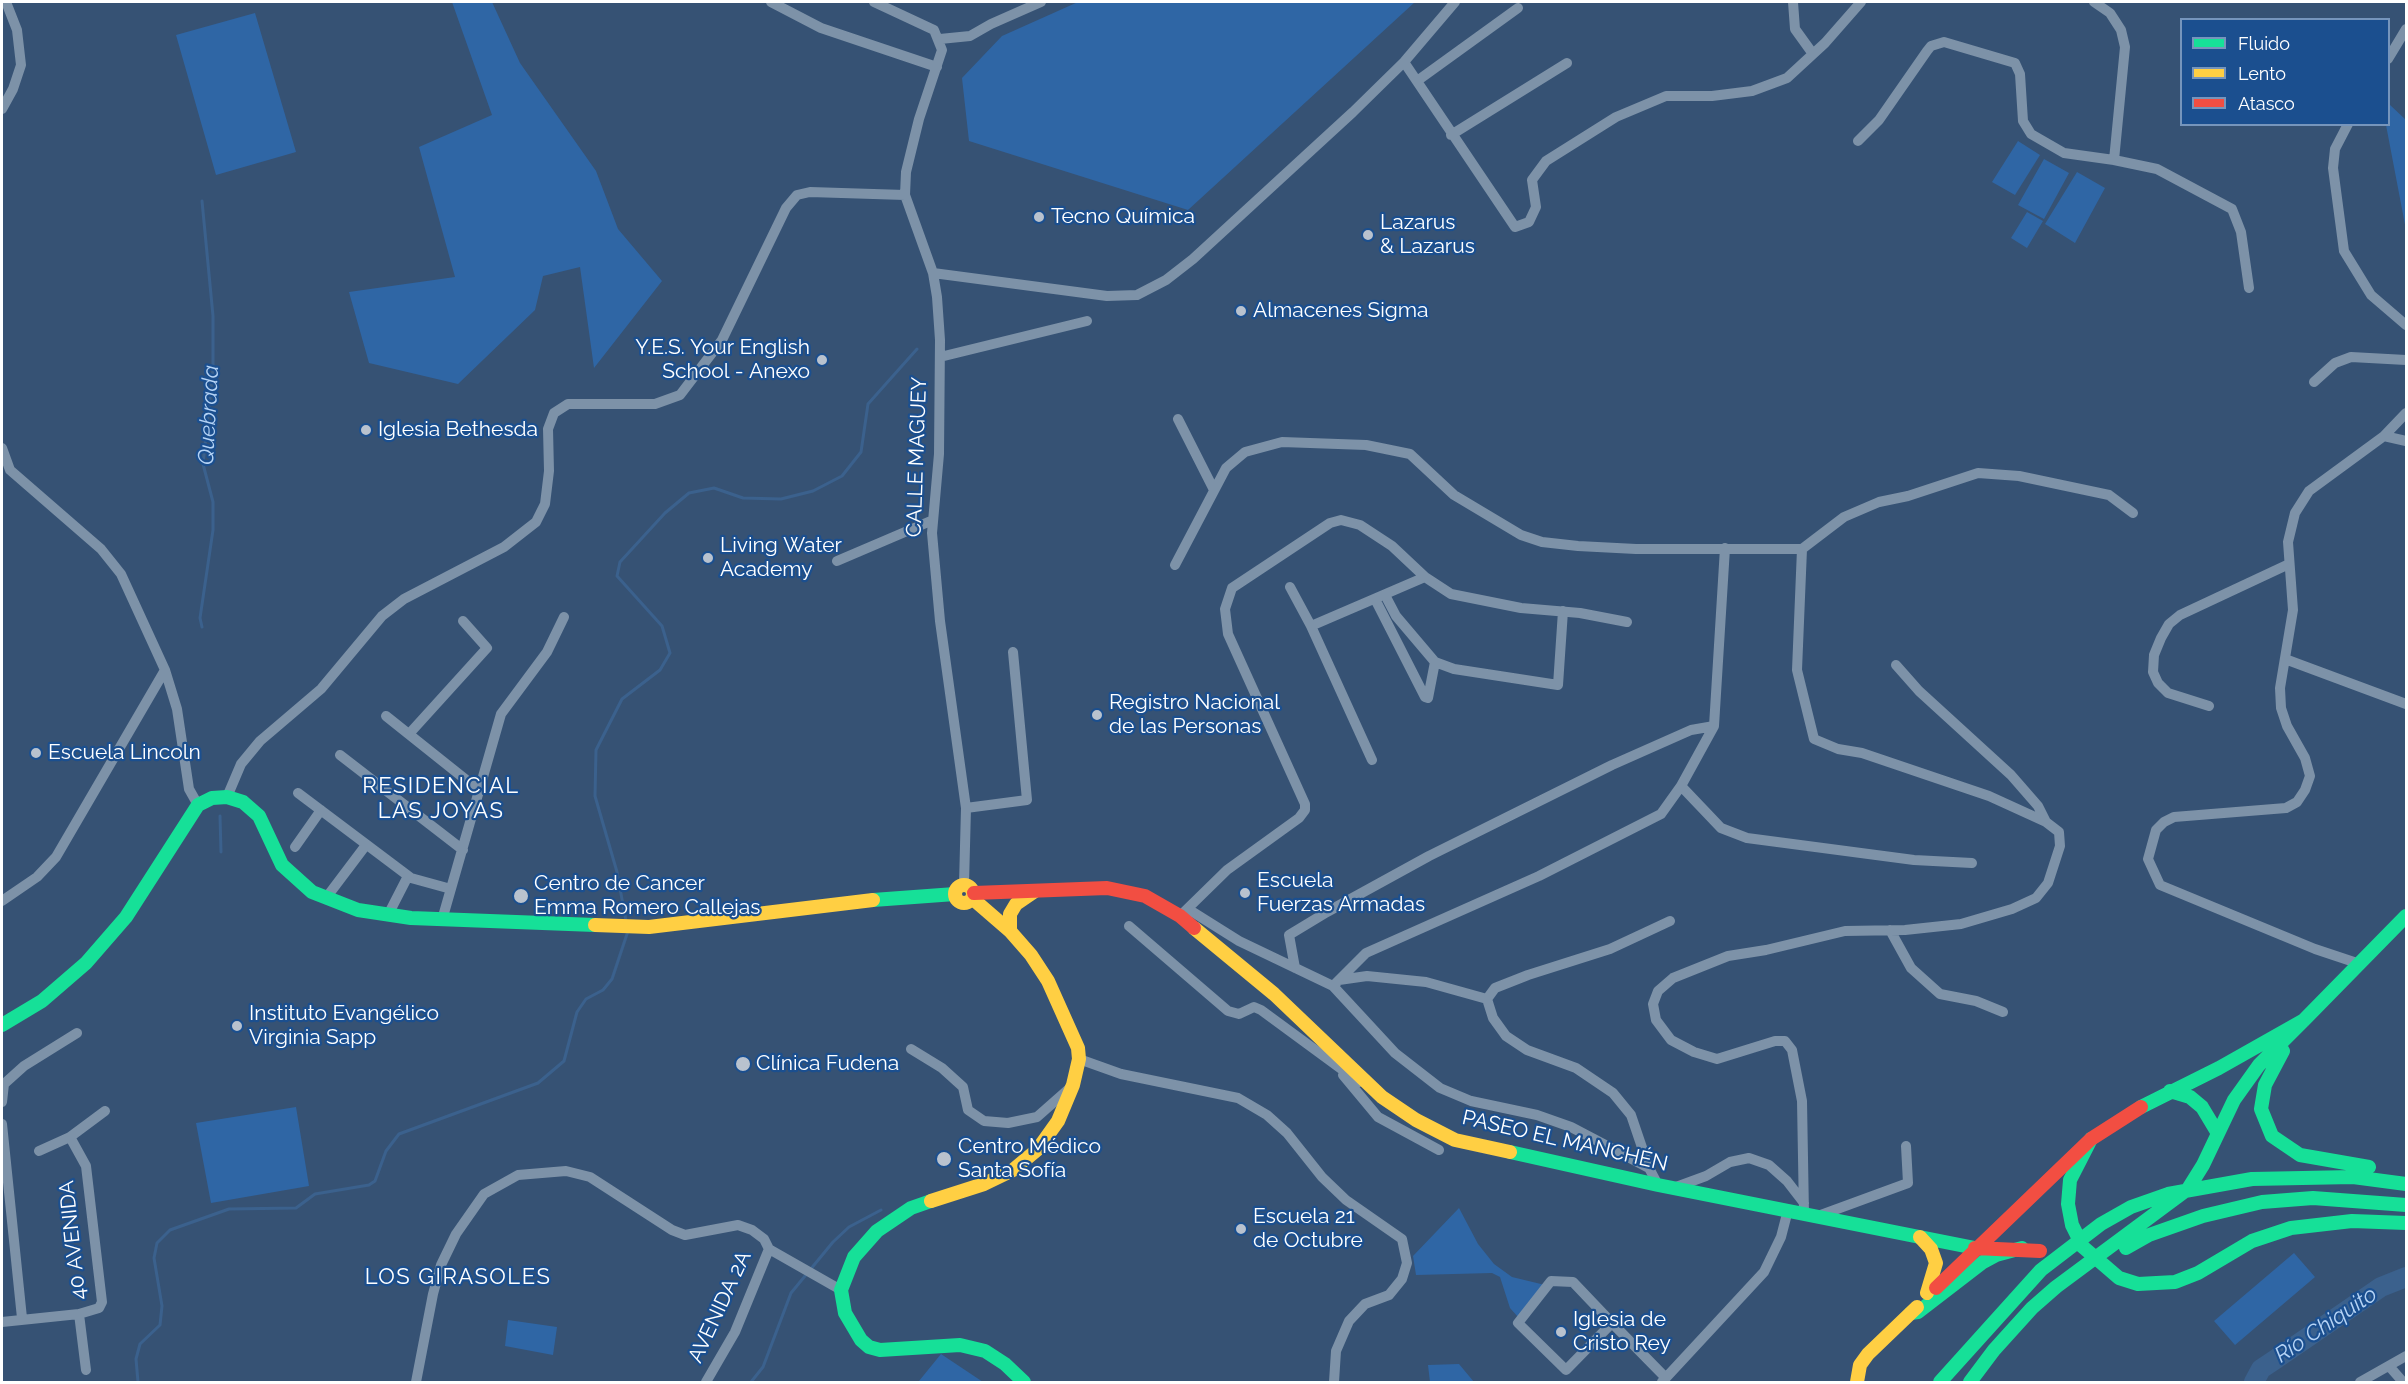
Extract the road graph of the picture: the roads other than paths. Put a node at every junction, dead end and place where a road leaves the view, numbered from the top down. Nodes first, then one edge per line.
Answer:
1 (6, 2) edge
2 (771, 2) edge
3 (874, 2) edge
4 (1041, 2) edge
5 (1455, 2) edge
6 (1793, 2) edge
7 (1862, 2) edge
8 (2094, 2) edge
9 (1518, 8) dead end
10 (2406, 29) edge
11 (940, 39) junction
12 (1813, 54) junction
13 (2390, 56) edge
14 (1404, 62) junction
15 (1567, 63) dead end
16 (937, 67) junction
17 (1417, 81) junction
18 (2, 109) edge
19 (2347, 126) edge
20 (1451, 135) junction
21 (1858, 141) dead end
22 (2114, 160) junction
23 (905, 195) junction
24 (933, 273) junction
25 (2249, 288) dead end
26 (1087, 321) dead end
27 (2406, 326) edge
28 (940, 357) junction
29 (2406, 360) edge
30 (2314, 382) dead end
31 (2406, 413) edge
32 (1178, 419) dead end
33 (2384, 436) junction
34 (2406, 441) edge
35 (2, 448) edge
36 (1214, 490) junction
37 (2133, 513) dead end
38 (933, 520) junction
39 (1725, 548) junction
40 (1802, 549) junction
41 (837, 561) dead end
42 (2289, 564) junction
43 (1175, 565) dead end
44 (1425, 577) junction
45 (1290, 587) dead end
46 (1381, 598) junction
47 (1563, 611) junction
48 (564, 617) dead end
49 (463, 621) dead end
50 (1628, 622) dead end
51 (1311, 626) junction
52 (1013, 652) dead end
53 (2285, 659) junction
54 (1435, 662) junction
55 (1896, 665) dead end
56 (165, 670) junction
57 (2406, 704) edge
58 (2209, 706) dead end
59 (386, 716) dead end
60 (1714, 726) junction
61 (409, 734) junction
62 (340, 755) dead end
63 (1372, 760) dead end
64 (1681, 786) junction
65 (480, 791) junction
66 (297, 793) dead end
67 (226, 797) junction
68 (198, 805) junction
69 (966, 808) junction
70 (321, 810) junction
71 (2046, 822) junction
72 (366, 845) junction
73 (463, 850) junction
74 (289, 856) junction
75 (1972, 863) dead end
76 (408, 876) junction
77 (451, 889) junction
78 (1038, 889) junction
79 (967, 893) junction
80 (326, 898) junction
81 (2, 901) edge
82 (1184, 913) junction
83 (388, 915) junction
84 (2406, 916) edge
85 (442, 920) junction
86 (1670, 921) dead end
87 (1129, 926) dead end
88 (1890, 930) junction
89 (1010, 931) junction
90 (2360, 964) junction
91 (1295, 968) junction
92 (1336, 983) junction
93 (1487, 999) junction
94 (2003, 1012) dead end
95 (2304, 1020) junction
96 (2, 1024) edge
97 (77, 1033) dead end
98 (911, 1049) dead end
99 (1079, 1059) junction
100 (1338, 1068) junction
101 (1073, 1085) junction
102 (2170, 1091) junction
103 (1382, 1097) junction
104 (2, 1102) edge
105 (105, 1111) dead end
106 (2, 1124) edge
107 (2217, 1132) junction
108 (70, 1137) junction
109 (2091, 1139) junction
110 (1906, 1146) dead end
111 (1439, 1150) dead end
112 (39, 1151) dead end
113 (1649, 1168) junction
114 (2406, 1179) edge
115 (2406, 1184) edge
116 (1658, 1185) junction
117 (1673, 1188) junction
118 (2406, 1205) edge
119 (1804, 1208) junction
120 (1788, 1210) junction
121 (1818, 1216) junction
122 (2406, 1223) edge
123 (1920, 1237) junction
124 (1940, 1241) junction
125 (1975, 1248) junction
126 (2022, 1248) junction
127 (769, 1249) junction
128 (2040, 1251) dead end
129 (1950, 1274) junction
130 (841, 1290) junction
131 (1925, 1299) junction
132 (1911, 1313) junction
133 (79, 1314) junction
134 (22, 1318) junction
135 (2, 1322) edge
136 (1612, 1323) junction
137 (2406, 1356) edge
138 (2389, 1366) junction
139 (86, 1370) dead end
140 (1664, 1380) edge
141 (1970, 1382) edge
142 (416, 1383) edge
143 (706, 1383) edge
144 (1024, 1383) edge
145 (1334, 1383) edge
146 (1857, 1383) edge
147 (1940, 1383) edge
148 (2360, 1383) edge
149 (2403, 1383) edge

1 - 18 street
2 - 16 street
3 - 11 street
4 - 11 street
5 - 14 street
6 - 12 street
7 - 12 street
8 - 22 street
9 - 17 street
10 - 13 street
11 - 16 street, CALLE MAGUEY
12 - 20 street
14 - 17 street
14 - 24 street
15 - 20 street
16 - 23 street, CALLE MAGUEY
17 - 20 street
19 - 27 street
21 - 22 street
22 - 25 street
23 - 24 street, CALLE MAGUEY
23 - 67 street
24 - 28 street, CALLE MAGUEY
26 - 28 street
28 - 38 street, CALLE MAGUEY
29 - 30 street
31 - 33 street
32 - 36 street
33 - 34 street
33 - 42 street
35 - 56 street
36 - 39 street
36 - 43 street
37 - 40 street
38 - 41 street
38 - 69 street, CALLE MAGUEY
39 - 40 street
39 - 60 street
40 - 71 street
42 - 53 street
42 - 58 street
44 - 46 street
44 - 47 street
44 - 82 street
45 - 51 street
46 - 51 street
46 - 54 street
46 - 54 street
47 - 50 street
47 - 54 street
48 - 65 street
49 - 61 street
51 - 63 street
52 - 69 street
53 - 57 street
53 - 90 street
55 - 71 street
56 - 68 street
56 - 81 street
59 - 61 street
60 - 64 street
60 - 91 street
61 - 65 street
62 - 73 street
64 - 75 street
64 - 92 street
65 - 73 street
66 - 70 street
67 - 68 main road
67 - 74 main road, PASEO EL MANCHÉN
68 - 96 main road
69 - 79 street, CALLE MAGUEY
70 - 72 street
70 - 74 street
71 - 88 street
72 - 76 street
72 - 80 street
73 - 77 street
74 - 80 main road, PASEO EL MANCHÉN
76 - 77 street
76 - 83 street
77 - 85 street
78 - 79 main road, PASEO EL MANCHÉN
78 - 82 main road, PASEO EL MANCHÉN
78 - 89 main road
79 - 85 main road, PASEO EL MANCHÉN
79 - 89 main road
80 - 83 main road, PASEO EL MANCHÉN
82 - 91 street
82 - 103 main road, PASEO EL MANCHÉN
83 - 85 main road, PASEO EL MANCHÉN
84 - 90 main road
86 - 93 street
87 - 100 street
88 - 94 street
88 - 119 street
89 - 99 main road
90 - 95 main road
91 - 92 street
92 - 93 street
92 - 113 street
93 - 113 street
95 - 102 main road
95 - 107 main road
95 - 114 main road
97 - 104 street
98 - 101 street
99 - 101 main road
99 - 145 street
100 - 103 street
100 - 111 street
101 - 130 main road
102 - 107 main road
102 - 109 main road
103 - 116 main road, PASEO EL MANCHÉN
105 - 108 street
106 - 134 street
107 - 141 main road
108 - 112 street
108 - 133 street, 40 AVENIDA
109 - 122 main road
109 - 125 main road
110 - 121 street
113 - 116 street
115 - 147 main road
116 - 117 main road, PASEO EL MANCHÉN
117 - 119 street
117 - 120 main road, PASEO EL MANCHÉN
118 - 141 main road
119 - 120 main road, PASEO EL MANCHÉN
119 - 121 main road, PASEO EL MANCHÉN
120 - 140 street
121 - 123 main road, PASEO EL MANCHÉN
123 - 124 main road, PASEO EL MANCHÉN
123 - 131 main road
124 - 125 main road, PASEO EL MANCHÉN
124 - 129 main road
125 - 126 main road, PASEO EL MANCHÉN
125 - 129 main road
126 - 128 main road, PASEO EL MANCHÉN
126 - 132 main road
127 - 130 street
127 - 142 street
127 - 143 street, AVENIDA 2A
129 - 131 main road
130 - 144 main road
131 - 132 main road
132 - 146 main road
133 - 134 street
133 - 139 street
134 - 135 street
136 - 136 street
136 - 140 street
137 - 138 street
138 - 148 street
138 - 149 street

